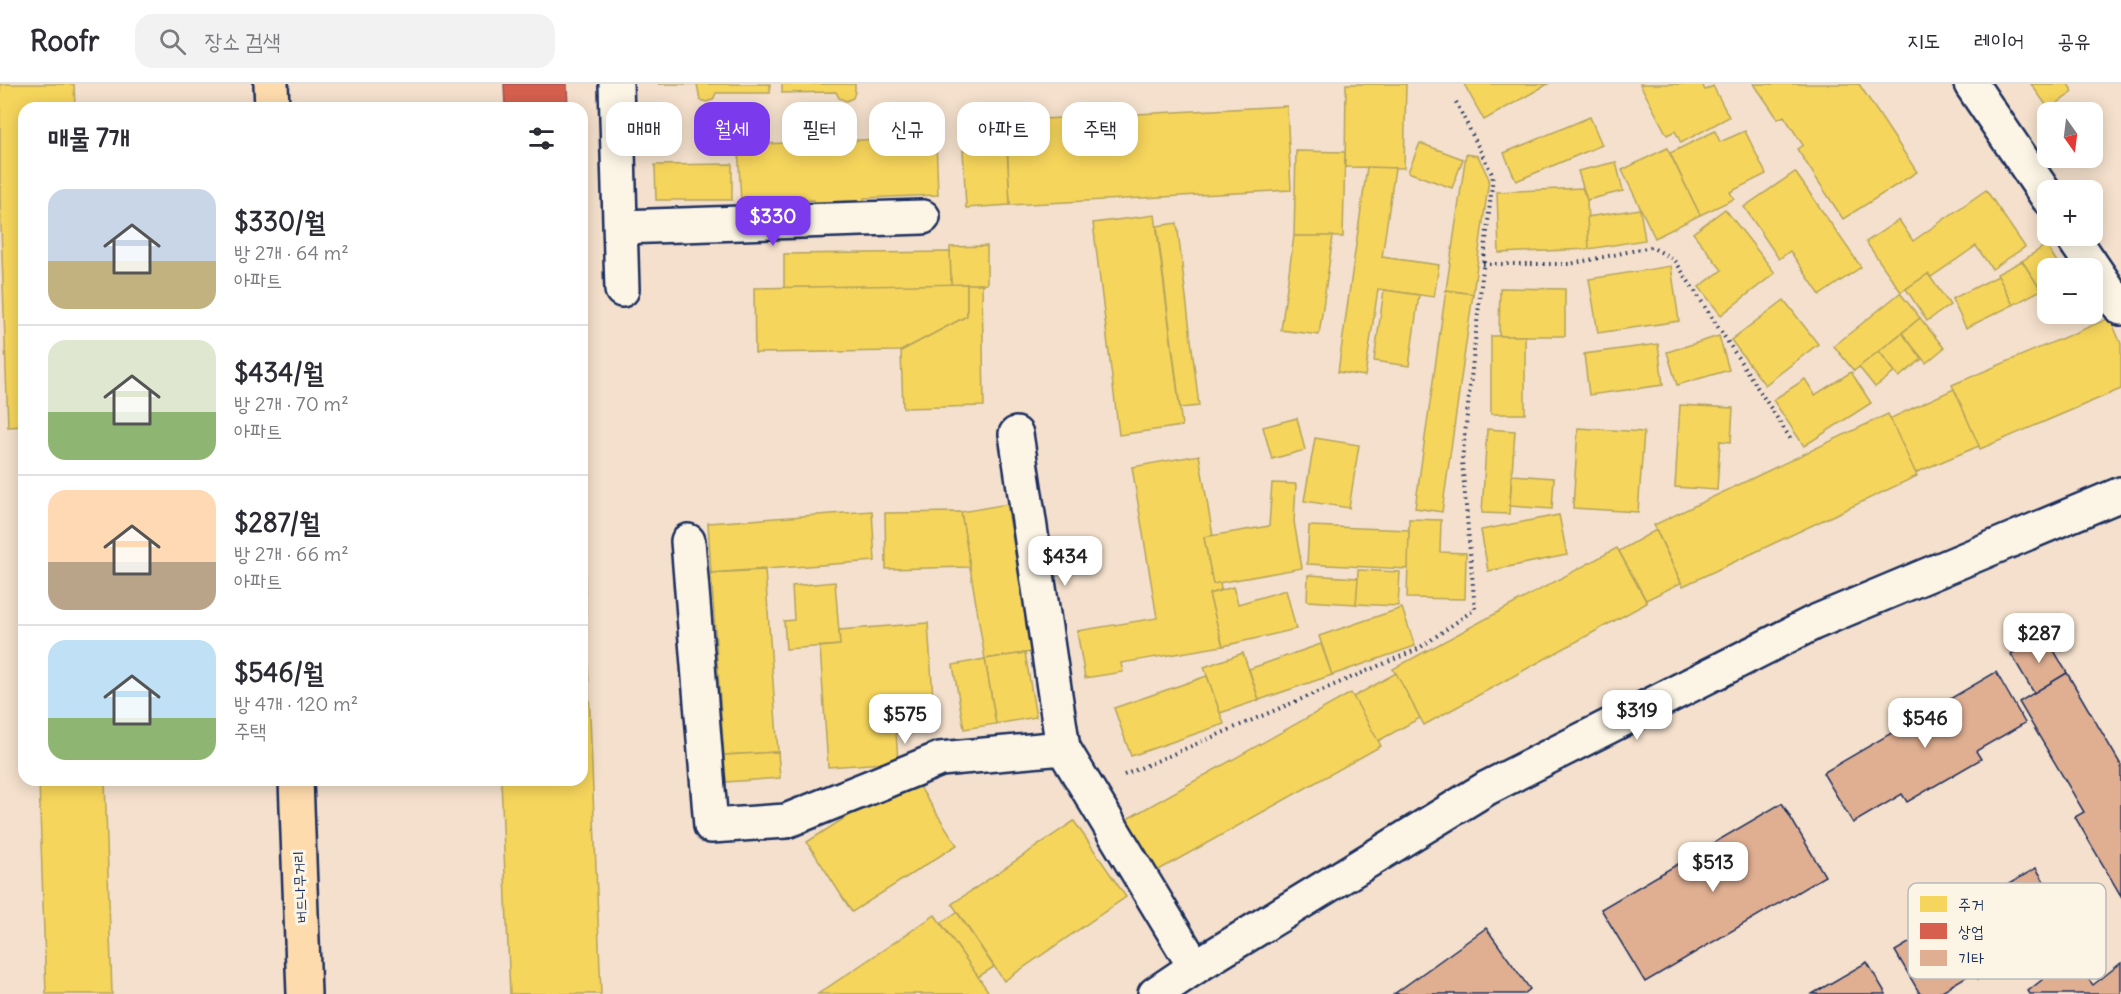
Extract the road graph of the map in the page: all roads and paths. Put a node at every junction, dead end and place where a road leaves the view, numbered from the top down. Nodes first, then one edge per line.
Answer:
1 (271, 84) edge
2 (616, 84) edge
3 (1971, 84) edge
4 (1454, 98) dead end
5 (272, 102) edge
6 (2037, 182) edge
7 (923, 217) dead end
8 (621, 226) junction
9 (2080, 246) edge
10 (1483, 264) junction
11 (622, 290) dead end
12 (2121, 308) edge
13 (1016, 434) dead end
14 (1792, 441) dead end
15 (2121, 494) edge
16 (688, 541) dead end
17 (1063, 748) junction
18 (296, 786) edge
19 (1087, 789) junction
20 (1195, 967) junction
21 (304, 994) edge
22 (1155, 994) edge

1 - 5 main road
2 - 8 street
3 - 6 street
4 - 10 path
7 - 8 street
8 - 11 street
9 - 12 street
10 - 14 path
10 - 19 path
13 - 17 street
15 - 20 street
16 - 17 street
17 - 19 street
18 - 21 main road, 버드나무거리
19 - 20 street
20 - 22 street

